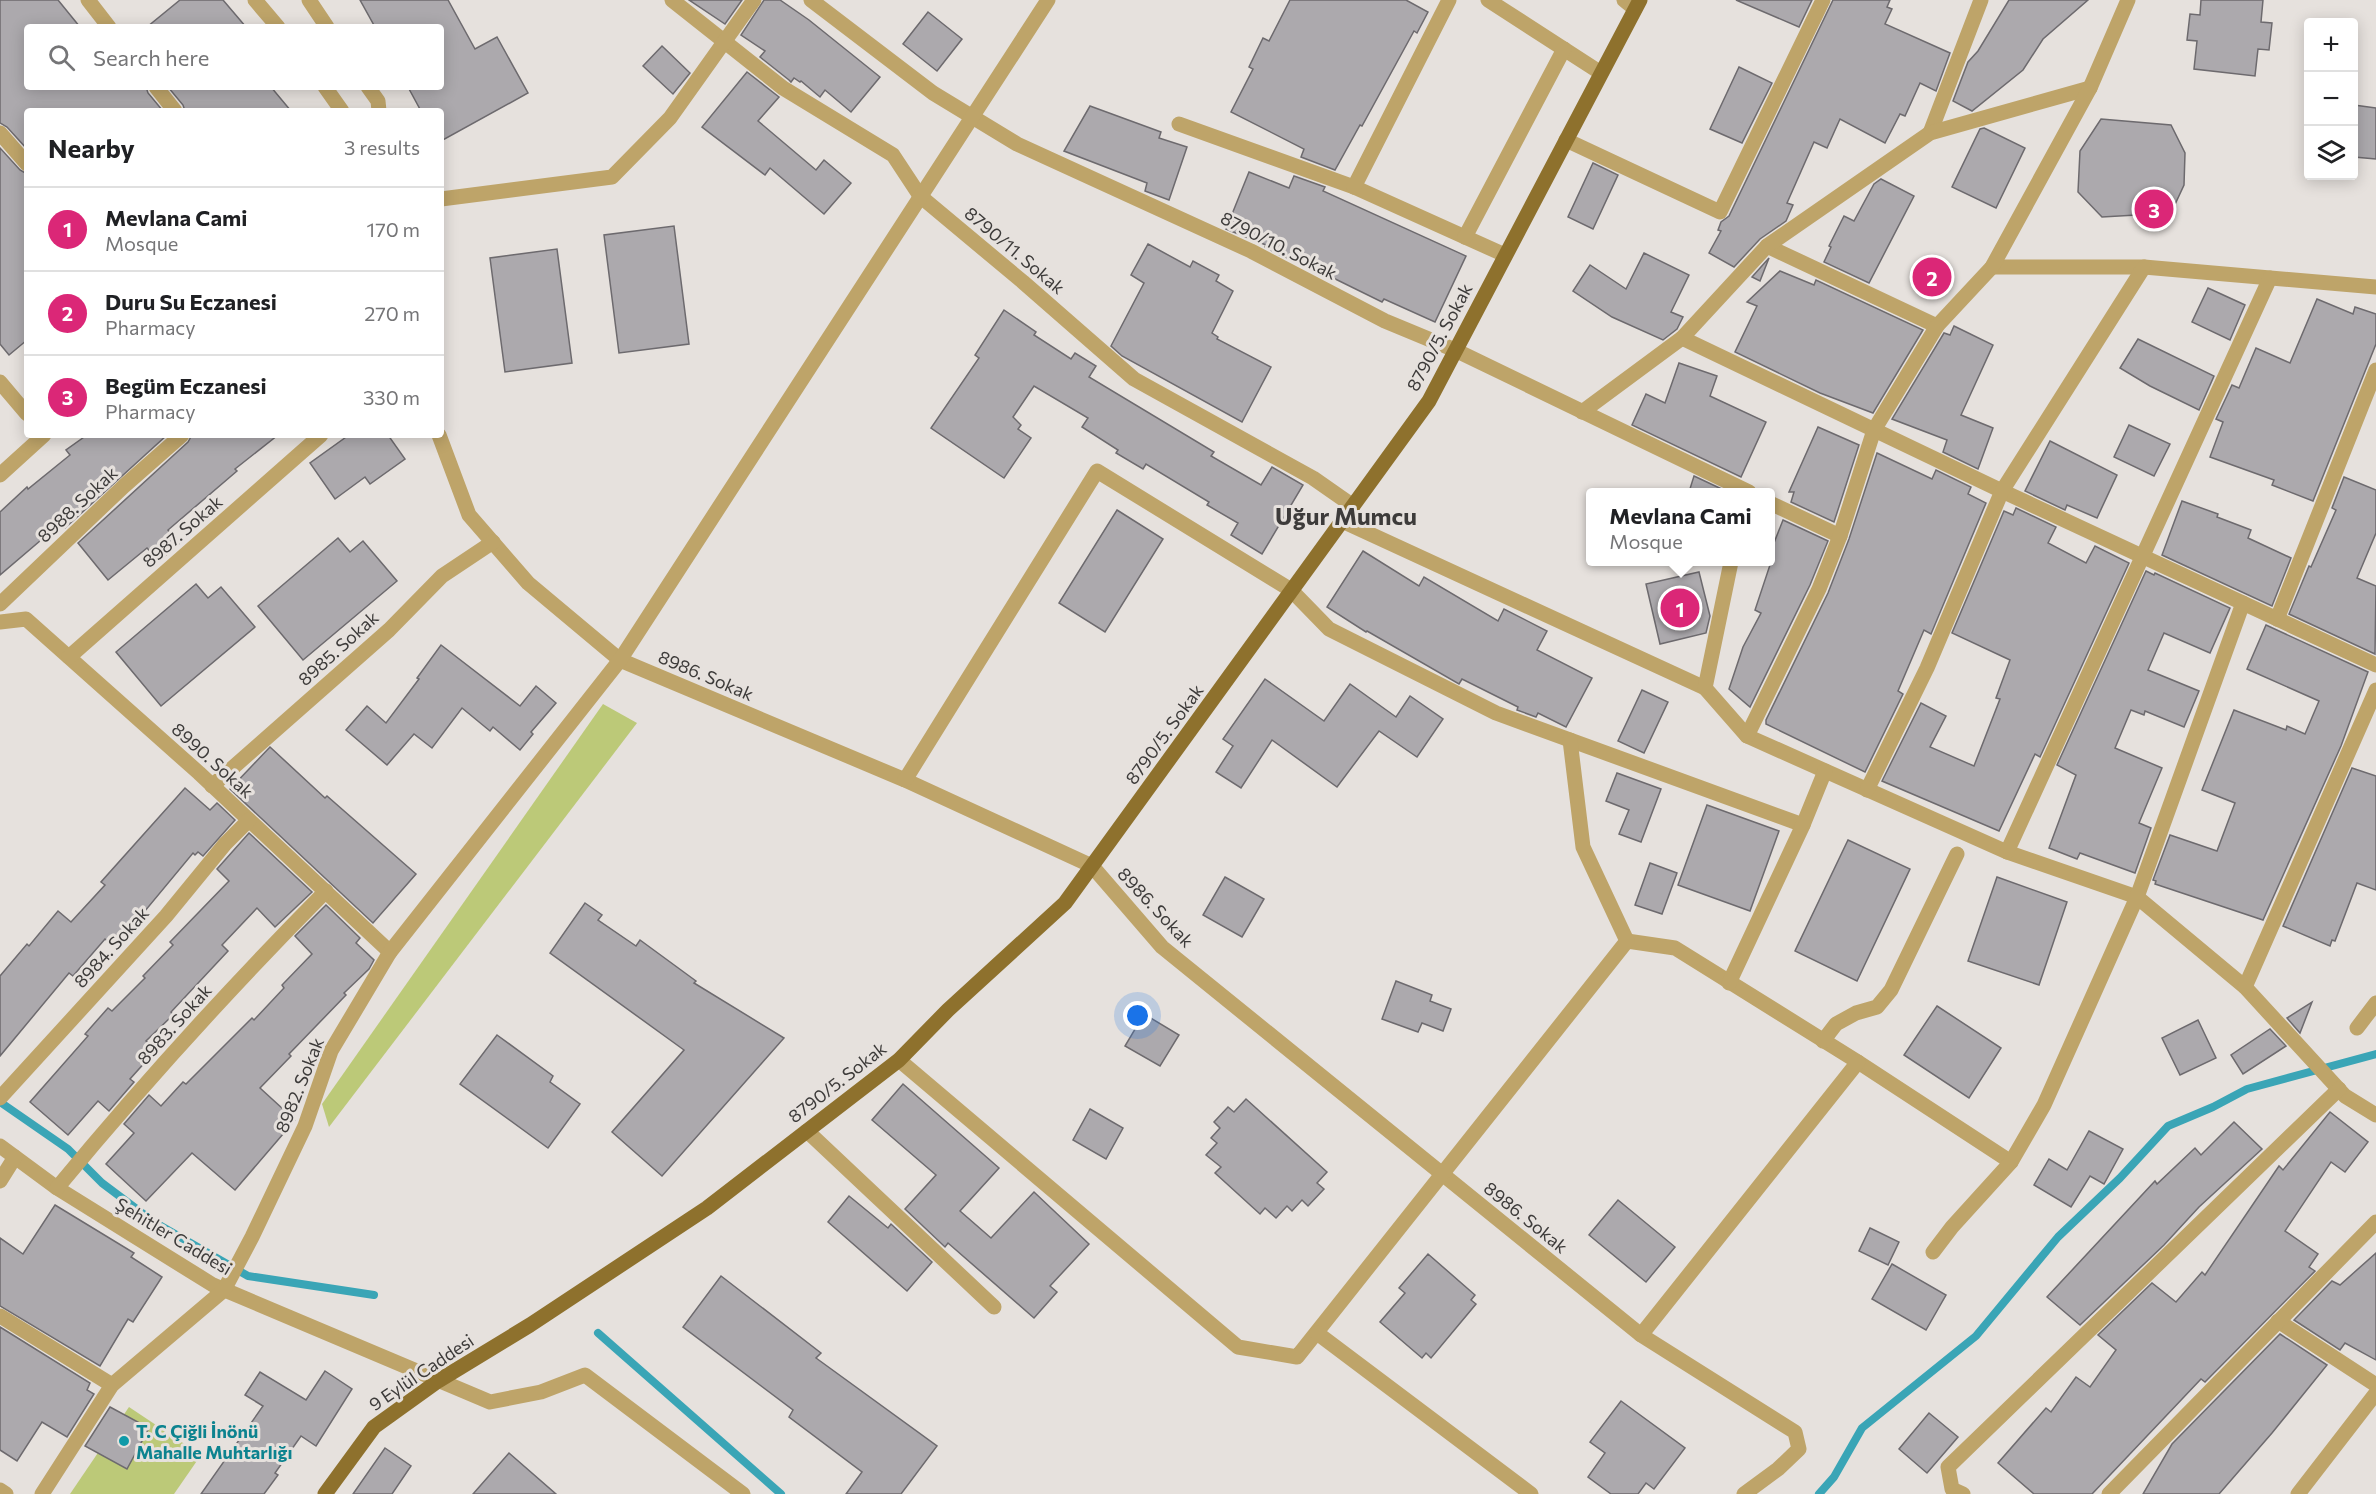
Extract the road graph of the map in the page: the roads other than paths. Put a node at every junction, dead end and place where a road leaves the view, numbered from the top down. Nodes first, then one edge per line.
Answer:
1 (88, 0) edge
2 (255, 0) edge
3 (309, 0) edge
4 (672, 0) edge
5 (754, 0) edge
6 (811, 0) edge
7 (1047, 0) edge
8 (1449, 0) edge
9 (1488, 0) edge
10 (1823, 0) edge
11 (1981, 0) edge
12 (2128, 0) edge
13 (1633, 3) edge
14 (107, 24) edge
15 (275, 24) edge
16 (325, 24) edge
17 (725, 42) junction
18 (1564, 49) junction
19 (1601, 73) junction
20 (2090, 88) junction
21 (158, 90) edge
22 (327, 90) edge
23 (370, 90) edge
24 (173, 108) edge
25 (340, 108) edge
26 (379, 108) edge
27 (971, 117) junction
28 (1179, 124) dead end
29 (0, 133) edge
30 (1930, 133) junction
31 (1566, 140) junction
32 (24, 161) edge
33 (1354, 187) junction
34 (920, 196) junction
35 (444, 199) edge
36 (1465, 237) junction
37 (1767, 246) junction
38 (1504, 255) junction
39 (1992, 267) junction
40 (2144, 267) junction
41 (2270, 278) junction
42 (2376, 287) edge
43 (1937, 326) junction
44 (1682, 338) junction
45 (1455, 350) junction
46 (2376, 370) edge
47 (0, 382) edge
48 (24, 410) edge
49 (1582, 411) junction
50 (1874, 430) junction
51 (41, 438) edge
52 (179, 438) edge
53 (318, 438) edge
54 (440, 438) edge
55 (0, 475) edge
56 (1739, 488) edge
57 (2002, 491) junction
58 (1775, 504) edge
59 (1353, 506) junction
60 (1342, 521) junction
61 (1839, 536) junction
62 (493, 542) junction
63 (2141, 556) junction
64 (1730, 566) edge
65 (1291, 590) junction
66 (2243, 603) junction
67 (0, 604) edge
68 (2277, 619) junction
69 (0, 622) edge
70 (69, 657) junction
71 (620, 660) junction
72 (2376, 665) edge
73 (1705, 688) junction
74 (2376, 690) edge
75 (1747, 736) junction
76 (1570, 740) junction
77 (1825, 771) junction
78 (905, 780) junction
79 (212, 786) junction
80 (1866, 790) junction
81 (249, 820) junction
82 (1803, 825) junction
83 (2007, 852) junction
84 (1957, 854) dead end
85 (1092, 866) junction
86 (326, 891) junction
87 (2136, 897) junction
88 (1628, 941) junction
89 (390, 951) junction
90 (1729, 983) junction
91 (2245, 987) junction
92 (2376, 1004) edge
93 (2357, 1028) dead end
94 (1823, 1041) junction
95 (899, 1059) junction
96 (1858, 1062) junction
97 (2335, 1085) junction
98 (5, 1093) edge
99 (2376, 1115) edge
100 (807, 1131) junction
101 (0, 1146) edge
102 (15, 1157) junction
103 (2011, 1162) junction
104 (1443, 1174) junction
105 (0, 1181) edge
106 (57, 1188) junction
107 (2376, 1222) edge
108 (1933, 1252) dead end
109 (224, 1290) junction
110 (994, 1307) dead end
111 (0, 1316) edge
112 (2278, 1321) junction
113 (530, 1325) joint
114 (1317, 1333) junction
115 (1641, 1335) junction
116 (438, 1381) junction
117 (112, 1385) junction
118 (2376, 1385) edge
119 (2376, 1394) edge
120 (0, 1490) edge
121 (6, 1494) edge
122 (42, 1494) edge
123 (325, 1494) edge
124 (743, 1494) edge
125 (1532, 1494) edge
126 (1744, 1494) edge
127 (1963, 1494) edge
128 (2109, 1494) edge
129 (2298, 1494) edge

1 - 14 street
2 - 15 street
3 - 16 street
4 - 17 street, 8790/11. Sokak
5 - 17 street
6 - 27 street, 8790/10. Sokak
7 - 27 street, 8982. Sokak
8 - 33 street
9 - 18 street
10 - 31 street
11 - 30 street
12 - 20 street
13 - 19 main road, 8790/5. Sokak
17 - 34 street, 8790/11. Sokak
17 - 35 street
18 - 19 street
18 - 36 street
19 - 31 main road, 8790/5. Sokak
20 - 30 street
20 - 39 street
21 - 24 street
22 - 25 street
23 - 26 street
27 - 34 street, 8982. Sokak
27 - 45 street, 8790/10. Sokak
28 - 33 street
29 - 32 street
30 - 37 street
31 - 38 main road, 8790/5. Sokak
33 - 36 street
34 - 59 street, 8790/11. Sokak
34 - 71 street, 8982. Sokak
36 - 38 street
37 - 43 street
37 - 44 street
38 - 45 main road, 8790/5. Sokak
39 - 40 street
39 - 43 street
40 - 41 street
40 - 57 street
41 - 42 street
41 - 63 street
43 - 50 street
44 - 49 street
44 - 50 street
45 - 49 street, 8790/10. Sokak
45 - 59 main road, 8790/5. Sokak
46 - 68 street
47 - 48 street
49 - 56 street, 8790/10. Sokak
50 - 57 street
50 - 61 street
51 - 55 street
52 - 67 street, 8988. Sokak
53 - 70 street, 8987. Sokak
54 - 62 street, 8986. Sokak
57 - 63 street
57 - 80 street
58 - 61 street
59 - 60 main road, 8790/5. Sokak
60 - 65 main road, 8790/5. Sokak
60 - 73 street
61 - 75 street
62 - 71 street, 8986. Sokak
62 - 79 street, 8985. Sokak
63 - 66 street
63 - 83 street
64 - 73 street
65 - 76 street
65 - 78 street
65 - 85 main road, 8790/5. Sokak
66 - 68 street
66 - 87 street
68 - 72 street
69 - 70 street, 8990. Sokak
70 - 79 street, 8990. Sokak
71 - 78 street, 8986. Sokak
71 - 89 street, 8982. Sokak
73 - 75 street
74 - 91 street
75 - 77 street
76 - 82 street
76 - 88 street
77 - 80 street
77 - 82 street
78 - 85 street, 8986. Sokak
79 - 81 street, 8990. Sokak
80 - 83 street
81 - 86 street, 8990. Sokak
81 - 98 street, 8984. Sokak
82 - 90 street
83 - 87 street
84 - 94 street
85 - 95 main road, 8790/5. Sokak
85 - 104 street, 8986. Sokak
86 - 89 street, 8990. Sokak
86 - 106 street, 8983. Sokak
87 - 91 street
87 - 103 street
88 - 90 street
88 - 104 street
89 - 109 street, 8982. Sokak
90 - 94 street
91 - 97 street
92 - 93 street
94 - 96 street
95 - 100 main road, 8790/5. Sokak
95 - 114 street
96 - 103 street
96 - 115 street
97 - 99 street
97 - 127 street
100 - 110 street
100 - 113 main road, 8790/5. Sokak
101 - 102 street, Şehitler Caddesi
102 - 105 street
102 - 106 street, Şehitler Caddesi
103 - 108 street
104 - 114 street
104 - 115 street, 8986. Sokak
106 - 109 street, Şehitler Caddesi
107 - 112 street
109 - 116 street, Şehitler Caddesi
109 - 117 street
111 - 117 street
112 - 118 street
112 - 128 street
113 - 116 main road, 9 Eylül Caddesi
114 - 125 street
115 - 126 street, 8986. Sokak
116 - 123 main road, 9 Eylül Caddesi
116 - 124 street, Şehitler Caddesi
117 - 122 street
119 - 129 street
120 - 121 street

